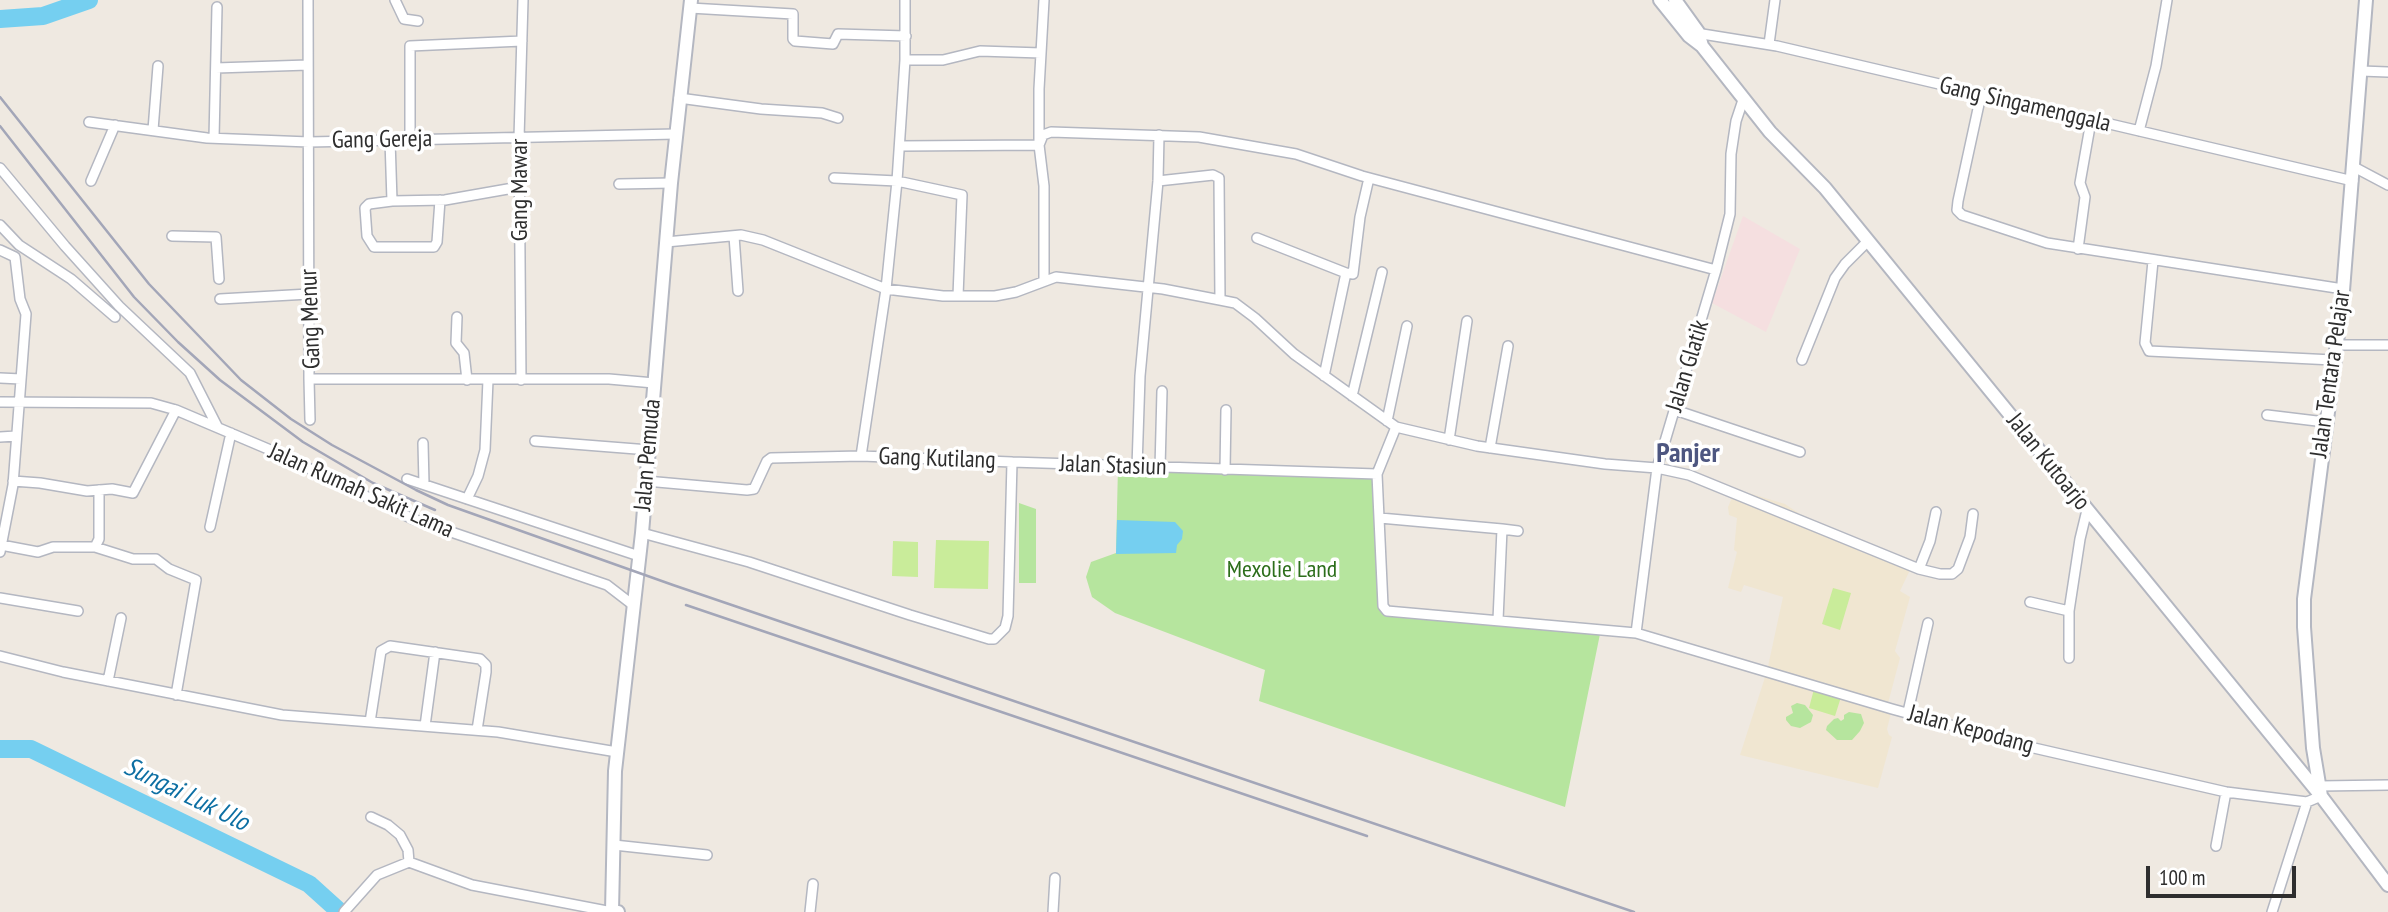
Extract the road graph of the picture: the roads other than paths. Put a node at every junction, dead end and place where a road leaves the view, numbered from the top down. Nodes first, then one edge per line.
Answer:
1 (308, 0) edge
2 (395, 0) edge
3 (523, 0) edge
4 (905, 0) edge
5 (1044, 0) edge
6 (1660, 0) edge
7 (1675, 0) edge
8 (1775, 0) edge
9 (2167, 0) edge
10 (2366, 0) edge
11 (690, 4) edge
12 (217, 7) dead end
13 (418, 21) dead end
14 (1693, 34) junction
15 (906, 36) junction
16 (522, 41) junction
17 (1769, 44) junction
18 (1041, 53) junction
19 (905, 60) junction
20 (309, 65) junction
21 (158, 66) dead end
22 (216, 68) junction
23 (2361, 71) junction
24 (2388, 72) edge
25 (1981, 94) junction
26 (679, 97) junction
27 (1743, 100) junction
28 (838, 118) dead end
29 (2091, 121) junction
30 (89, 122) dead end
31 (115, 125) junction
32 (2140, 125) junction
33 (153, 130) junction
34 (676, 134) junction
35 (1159, 135) junction
36 (214, 138) junction
37 (519, 138) junction
38 (390, 140) junction
39 (410, 140) junction
40 (309, 142) junction
41 (1039, 145) junction
42 (900, 146) junction
43 (2354, 167) junction
44 (0, 168) edge
45 (834, 178) dead end
46 (1369, 178) junction
47 (91, 181) dead end
48 (897, 181) junction
49 (1158, 181) junction
50 (2353, 181) junction
51 (671, 183) junction
52 (618, 184) dead end
53 (2388, 185) edge
54 (519, 187) junction
55 (440, 200) junction
56 (393, 201) junction
57 (0, 225) edge
58 (172, 236) dead end
59 (734, 236) junction
60 (1257, 238) dead end
61 (1868, 241) junction
62 (666, 242) junction
63 (2078, 249) junction
64 (0, 250) edge
65 (16, 250) junction
66 (2153, 261) junction
67 (1716, 270) junction
68 (1382, 272) dead end
69 (1346, 273) junction
70 (219, 279) dead end
71 (1044, 279) junction
72 (1149, 287) junction
73 (886, 289) junction
74 (2343, 289) junction
75 (738, 291) dead end
76 (309, 294) junction
77 (111, 296) junction
78 (958, 296) junction
79 (220, 299) dead end
80 (1220, 299) junction
81 (102, 306) junction
82 (115, 317) dead end
83 (457, 317) dead end
84 (1467, 321) dead end
85 (1407, 326) dead end
86 (2336, 345) junction
87 (2388, 345) edge
88 (1508, 346) dead end
89 (1802, 360) dead end
90 (2333, 360) junction
91 (1324, 376) junction
92 (0, 378) edge
93 (21, 379) junction
94 (309, 379) junction
95 (467, 380) junction
96 (488, 380) junction
97 (521, 380) junction
98 (654, 383) junction
99 (1162, 391) dead end
100 (1352, 396) junction
101 (20, 401) junction
102 (0, 402) edge
103 (176, 410) junction
104 (1226, 410) dead end
105 (1675, 410) junction
106 (2267, 415) dead end
107 (310, 420) dead end
108 (1387, 421) junction
109 (2325, 422) junction
110 (217, 426) junction
111 (1396, 427) junction
112 (231, 433) junction
113 (16, 436) junction
114 (0, 437) edge
115 (1449, 440) junction
116 (535, 441) dead end
117 (424, 443) dead end
118 (1490, 448) junction
119 (649, 450) junction
120 (1800, 452) dead end
121 (862, 457) junction
122 (1012, 462) junction
123 (1137, 467) junction
124 (1160, 468) junction
125 (1657, 468) junction
126 (1225, 470) junction
127 (1377, 474) junction
128 (407, 479) dead end
129 (646, 481) junction
130 (13, 483) junction
131 (424, 484) junction
132 (0, 485) edge
133 (99, 490) junction
134 (467, 499) junction
135 (2087, 510) junction
136 (1936, 512) dead end
137 (1973, 514) dead end
138 (1380, 518) junction
139 (209, 527) dead end
140 (1502, 529) junction
141 (1518, 531) dead end
142 (642, 533) junction
143 (94, 547) junction
144 (1, 549) edge
145 (639, 556) junction
146 (1919, 569) junction
147 (0, 598) edge
148 (2029, 602) dead end
149 (633, 605) junction
150 (78, 611) dead end
151 (2069, 611) junction
152 (121, 618) dead end
153 (1498, 620) junction
154 (1928, 623) dead end
155 (1636, 633) junction
156 (435, 652) junction
157 (0, 656) edge
158 (2069, 657) dead end
159 (108, 681) junction
160 (176, 695) junction
161 (1908, 712) junction
162 (370, 722) junction
163 (425, 726) junction
164 (477, 730) junction
165 (2313, 748) junction
166 (617, 752) junction
167 (2300, 771) junction
168 (2388, 785) edge
169 (2226, 792) junction
170 (2315, 796) junction
171 (371, 817) dead end
172 (614, 845) junction
173 (2216, 846) dead end
174 (707, 855) dead end
175 (409, 862) junction
176 (1055, 878) dead end
177 (813, 884) dead end
178 (2388, 885) edge
179 (344, 912) edge
180 (612, 912) edge
181 (618, 912) edge
182 (810, 912) edge
183 (1053, 912) edge
184 (2272, 912) edge

1 - 20 street, Gang Menur
2 - 13 street
3 - 16 street, Gang Mawar
4 - 15 street
5 - 18 street
6 - 14 main road
7 - 14 main road
8 - 17 street
9 - 32 street
10 - 23 main road, Jalan Tentara Pelajar
11 - 15 street
11 - 26 main road, Jalan Pemuda
12 - 22 street
14 - 17 street, Gang Singamenggala
14 - 27 main road, Jalan Kutoarjo
15 - 19 street
16 - 37 street, Gang Mawar
16 - 39 street
17 - 25 street, Gang Singamenggala
18 - 19 street
18 - 41 street
19 - 42 street
20 - 22 street
20 - 40 street, Gang Menur
21 - 33 street
22 - 36 street
23 - 24 street
23 - 43 main road, Jalan Tentara Pelajar
25 - 29 street, Gang Singamenggala
25 - 63 street
26 - 28 street
26 - 34 main road, Jalan Pemuda
27 - 61 main road, Jalan Kutoarjo
27 - 67 street, Jalan Glatik
29 - 32 street, Gang Singamenggala
29 - 63 street
30 - 31 street, Gang Gereja
31 - 33 street, Gang Gereja
31 - 47 street
32 - 50 street, Gang Singamenggala
33 - 36 street, Gang Gereja
34 - 37 street, Gang Gereja
34 - 51 main road, Jalan Pemuda
35 - 41 street
35 - 46 street
35 - 49 street
36 - 40 street, Gang Gereja
37 - 39 street, Gang Gereja
37 - 54 street, Gang Mawar
38 - 39 street, Gang Gereja
38 - 40 street, Gang Gereja
38 - 56 street
40 - 76 street, Gang Menur
41 - 42 street
41 - 71 street
42 - 48 street
43 - 50 main road, Jalan Tentara Pelajar
43 - 53 street
44 - 77 street
45 - 48 street
46 - 67 street
46 - 69 street
48 - 73 street
48 - 78 street
49 - 72 street
49 - 80 street
50 - 74 main road, Jalan Tentara Pelajar
51 - 52 street
51 - 62 main road, Jalan Pemuda
54 - 55 street
54 - 97 street, Gang Mawar
55 - 56 street
55 - 56 street
57 - 65 street
58 - 70 street
59 - 62 street
59 - 73 street
59 - 75 street
60 - 69 street
61 - 89 street
61 - 135 main road, Jalan Kutoarjo
62 - 98 main road, Jalan Pemuda
63 - 66 street
64 - 65 street
65 - 81 street
65 - 93 street
66 - 74 street
66 - 90 street
67 - 105 street, Jalan Glatik
68 - 100 street
69 - 91 street
71 - 72 street
71 - 78 street
72 - 80 street
72 - 123 street
73 - 78 street
73 - 121 street
74 - 86 main road, Jalan Tentara Pelajar
76 - 79 street
76 - 94 street, Gang Menur
77 - 81 street
77 - 110 street
80 - 91 street
81 - 82 street
83 - 95 street
84 - 115 street
85 - 108 street
86 - 87 street
86 - 90 main road, Jalan Tentara Pelajar
88 - 118 street
90 - 109 main road, Jalan Tentara Pelajar
91 - 100 street
92 - 93 street
93 - 101 street
94 - 95 street, Gang Menur
94 - 107 street
95 - 96 street, Gang Menur
96 - 97 street, Gang Menur
96 - 134 street
97 - 98 street, Gang Menur
98 - 119 main road, Jalan Pemuda
99 - 124 street
100 - 108 street
101 - 102 street, Jalan Rumah Sakit Lama
101 - 103 street, Jalan Rumah Sakit Lama
101 - 113 street
103 - 110 street, Jalan Rumah Sakit Lama
103 - 133 street
104 - 126 street
105 - 120 street
105 - 125 street, Jalan Glatik
106 - 109 street
108 - 111 street
109 - 165 main road, Jalan Tentara Pelajar
110 - 112 street, Jalan Rumah Sakit Lama
111 - 115 street
111 - 127 street
112 - 139 street
112 - 149 street, Jalan Rumah Sakit Lama
113 - 114 street
113 - 130 street
115 - 118 street
116 - 119 street
117 - 131 street
118 - 125 street
119 - 129 main road, Jalan Pemuda
121 - 122 street, Gang Kutilang
121 - 129 street, Gang Kutilang
122 - 123 street, Jalan Stasiun
122 - 142 street
123 - 124 street, Jalan Stasiun
124 - 126 street, Jalan Stasiun
125 - 146 street
125 - 155 street, Jalan Glatik
126 - 127 street, Jalan Stasiun
127 - 138 street
128 - 131 street
129 - 142 main road, Jalan Pemuda
130 - 132 street
130 - 133 street
130 - 144 street
131 - 134 street
133 - 143 street
134 - 145 street
135 - 151 street
135 - 167 main road, Jalan Kutoarjo
136 - 146 street
137 - 146 street
138 - 140 street
138 - 153 street
140 - 141 street
140 - 153 street
142 - 145 main road, Jalan Pemuda
143 - 144 street
143 - 160 street
145 - 149 main road, Jalan Pemuda
147 - 150 street
148 - 151 street
149 - 166 main road, Jalan Pemuda
151 - 158 street
152 - 159 street
153 - 155 street
154 - 161 street
155 - 161 street, Jalan Kepodang
156 - 162 street
156 - 163 street
156 - 164 street
157 - 159 street
159 - 160 street
160 - 162 street
161 - 169 street, Jalan Kepodang
162 - 163 street
163 - 164 street
164 - 166 street
165 - 167 main road
165 - 170 main road, Jalan Tentara Pelajar
166 - 172 main road, Jalan Pemuda
167 - 170 main road, Jalan Kutoarjo
168 - 170 street, Jalan Kepodang
169 - 170 street, Jalan Kepodang
169 - 173 street
170 - 178 main road, Jalan Kutoarjo
170 - 184 street
171 - 175 street
172 - 174 street
172 - 180 main road, Jalan Pemuda
175 - 179 street
175 - 180 street
176 - 183 street
177 - 182 street
180 - 181 main road

